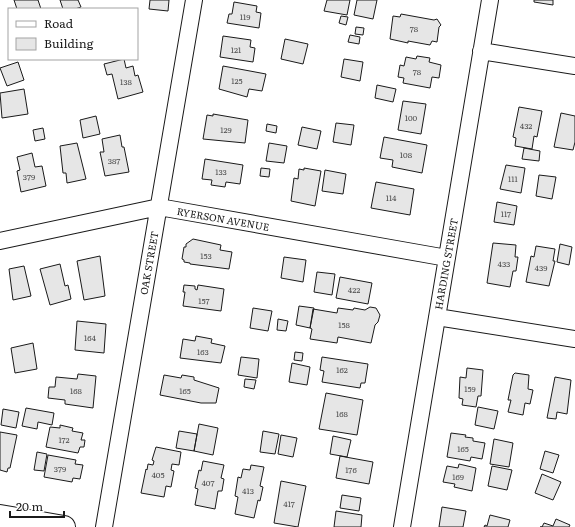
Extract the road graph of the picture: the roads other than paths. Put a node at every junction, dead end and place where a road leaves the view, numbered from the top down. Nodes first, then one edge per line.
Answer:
1 (194, 0) edge
2 (490, 0) edge
3 (481, 51) junction
4 (575, 66) edge
5 (159, 207) junction
6 (0, 241) edge
7 (447, 258) junction
8 (437, 317) junction
9 (575, 339) edge
10 (0, 516) edge
11 (64, 527) edge
12 (104, 527) edge
13 (402, 527) edge

1 - 5 street, OAK STREET
2 - 3 street, HARDING STREET
3 - 4 street
3 - 7 street, HARDING STREET
5 - 6 street, RYERSON AVENUE
5 - 7 street, RYERSON AVENUE
5 - 12 street, OAK STREET
7 - 8 street, HARDING STREET
8 - 9 street
8 - 13 street, HARDING STREET
10 - 11 main road

